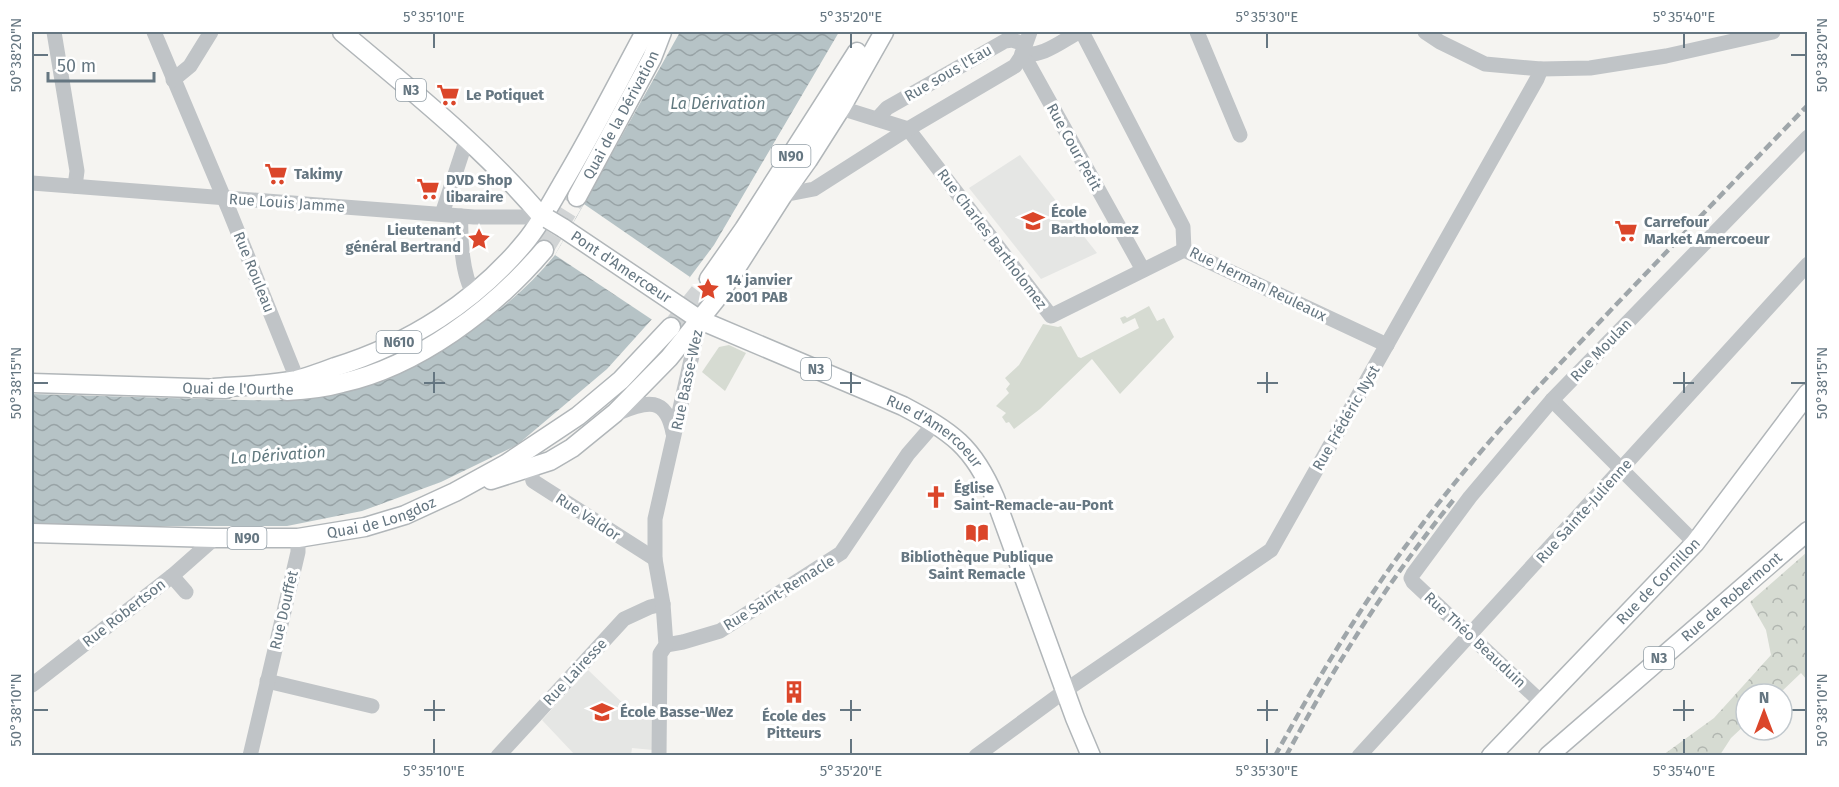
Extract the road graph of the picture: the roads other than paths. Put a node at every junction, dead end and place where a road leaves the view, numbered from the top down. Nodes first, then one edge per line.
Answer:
1 (54, 32) edge
2 (154, 32) edge
3 (210, 32) edge
4 (342, 32) edge
5 (645, 32) edge
6 (662, 32) edge
7 (871, 32) edge
8 (884, 32) edge
9 (1081, 32) edge
10 (1197, 32) edge
11 (1425, 32) edge
12 (1773, 32) edge
13 (1738, 35) edge
14 (1024, 46) edge
15 (1541, 69) junction
16 (173, 80) junction
17 (841, 108) junction
18 (877, 119) junction
19 (908, 129) junction
20 (1240, 135) dead end
21 (1808, 137) edge
22 (473, 144) junction
23 (32, 183) edge
24 (75, 186) junction
25 (783, 195) junction
26 (577, 197) tunnel mouth
27 (224, 198) junction
28 (442, 214) junction
29 (461, 216) junction
30 (555, 224) junction
31 (544, 250) tunnel mouth
32 (1184, 250) junction
33 (1808, 264) edge
34 (1143, 270) junction
35 (709, 279) tunnel mouth
36 (474, 294) junction
37 (700, 320) junction
38 (671, 327) tunnel mouth
39 (1387, 345) junction
40 (297, 379) junction
41 (32, 383) edge
42 (214, 388) junction
43 (1808, 393) edge
44 (1552, 400) junction
45 (615, 413) junction
46 (935, 423) junction
47 (674, 439) junction
48 (530, 468) junction
49 (1622, 469) junction
50 (455, 492) junction
51 (1808, 531) edge
52 (32, 533) edge
53 (214, 538) junction
54 (298, 538) junction
55 (1695, 543) junction
56 (655, 559) junction
57 (172, 576) junction
58 (1411, 578) joint
59 (186, 592) dead end
60 (663, 604) junction
61 (1469, 635) junction
62 (666, 645) junction
63 (267, 681) junction
64 (32, 685) edge
65 (1066, 690) junction
66 (1541, 702) junction
67 (372, 706) dead end
68 (250, 756) edge
69 (498, 756) edge
70 (659, 756) edge
71 (976, 756) edge
72 (1091, 756) edge
73 (1359, 756) edge
74 (1491, 756) edge
75 (1548, 756) edge

1 - 24 street
2 - 16 street, Rue Rouleau
3 - 16 street
4 - 22 main road, N3
5 - 30 main road, N610
6 - 26 main road, Quai de la Dérivation
7 - 35 main road, N90
8 - 17 main road
9 - 14 street, Rue sous l'Eau
9 - 32 street, Rue Herman Reuleaux
10 - 20 street
11 - 15 street
12 - 13 street
13 - 15 street
14 - 18 street, Rue sous l'Eau
14 - 19 street, Rue sous l'Eau
14 - 34 street, Rue Cour Petit
15 - 39 street, Rue Frédéric Nyst
16 - 27 street, Rue Rouleau
17 - 18 street
17 - 25 main road
18 - 19 street
19 - 25 street, Rue sous l'Eau
19 - 34 street, Rue Charles Bartholomez
21 - 44 street, Rue Moulan
22 - 28 street
22 - 30 main road, N3
23 - 24 street, Rue Louis Jamme
24 - 27 street, Rue Louis Jamme
25 - 37 main road
27 - 28 street, Rue Louis Jamme
27 - 40 street, Rue Rouleau
28 - 29 street, Rue Louis Jamme
29 - 30 street, Rue Louis Jamme
29 - 36 street
30 - 36 main road, N610
30 - 37 main road, Pont d'Amercœur / N3
31 - 42 main road, Quai de l'Ourthe / N610
32 - 34 street, Rue Charles Bartholomez
32 - 39 street, Rue Herman Reuleaux
33 - 49 street, Rue Sainte-Julienne
36 - 40 main road, N610
37 - 45 main road
37 - 46 main road, Rue d'Amercoeur / N3
37 - 47 street, Rue Basse-Wez
38 - 50 main road, Quai de Longdoz / N90
39 - 65 street, Rue Frédéric Nyst
40 - 42 main road, N610
41 - 42 main road, Quai de l'Ourthe / N610
43 - 55 main road, Rue de Cornillon
44 - 49 street
44 - 58 street, Rue Moulan
45 - 47 street, Rue Basse-Wez
45 - 48 main road
46 - 62 street, Rue Saint-Remacle
46 - 65 main road, Rue d'Amercoeur / N3
47 - 56 street, Rue Basse-Wez
48 - 50 main road
48 - 56 street, Rue Valdor
49 - 55 street
49 - 61 street, Rue Sainte-Julienne
50 - 54 main road, Quai de Longdoz / N90
51 - 75 main road, Rue de Robermont / N3
52 - 53 main road, Quai de Longdoz / N90
53 - 54 main road, Quai de Longdoz / N90
53 - 57 street, Rue Robertson
54 - 63 street, Rue Douffet
55 - 66 main road, Rue de Cornillon
56 - 60 street, Rue Basse-Wez
57 - 59 street
57 - 64 street, Rue Robertson
58 - 61 street, Rue Théo Beauduin
60 - 62 street, Rue Basse-Wez
60 - 69 street, Rue Lairesse
61 - 66 street, Rue Théo Beauduin
61 - 73 street, Rue Sainte-Julienne
62 - 70 street, Rue Basse-Wez
63 - 67 street
63 - 68 street, Rue Douffet
65 - 71 street, Rue Frédéric Nyst
65 - 72 main road, Rue d'Amercoeur / N3
66 - 74 main road, Rue de Cornillon

